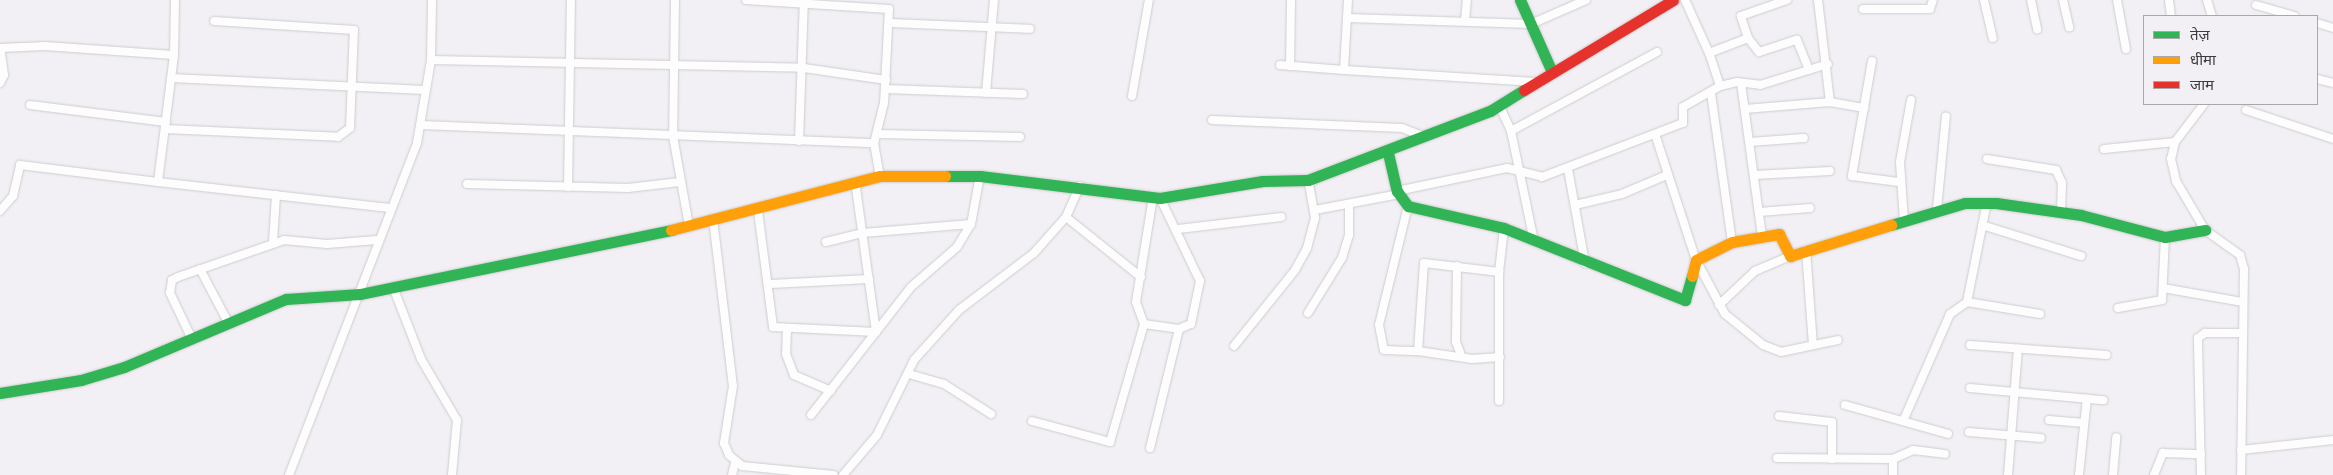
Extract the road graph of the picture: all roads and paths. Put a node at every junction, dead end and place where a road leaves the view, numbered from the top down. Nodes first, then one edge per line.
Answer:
1 (176, 0) edge
2 (432, 0) edge
3 (571, 0) edge
4 (675, 0) edge
5 (746, 0) edge
6 (994, 0) edge
7 (1149, 0) edge
8 (1291, 0) edge
9 (1348, 0) edge
10 (1467, 0) edge
11 (1520, 0) edge
12 (1560, 0) edge
13 (1586, 0) edge
14 (1673, 0) edge
15 (1685, 0) edge
16 (1787, 0) edge
17 (1818, 0) edge
18 (1933, 0) edge
19 (1984, 0) edge
20 (2031, 0) edge
21 (2063, 0) edge
22 (2117, 0) edge
23 (2169, 0) edge
24 (2206, 0) edge
25 (804, 3) edge
26 (890, 4) edge
27 (2256, 5) dead end
28 (1566, 8) junction
29 (1862, 8) dead end
30 (2171, 15) edge
31 (2212, 15) edge
32 (2291, 15) edge
33 (1348, 18) junction
34 (1465, 21) junction
35 (214, 22) dead end
36 (888, 23) junction
37 (2318, 23) edge
38 (1531, 24) junction
39 (991, 27) junction
40 (2069, 27) dead end
41 (2333, 28) edge
42 (1030, 29) dead end
43 (2037, 29) dead end
44 (1748, 38) junction
45 (1993, 38) dead end
46 (0, 48) edge
47 (2126, 49) dead end
48 (1657, 52) dead end
49 (1709, 53) junction
50 (174, 55) junction
51 (431, 60) junction
52 (1872, 61) dead end
53 (572, 63) junction
54 (1828, 64) junction
55 (674, 65) junction
56 (1280, 65) dead end
57 (1290, 66) junction
58 (804, 68) junction
59 (1344, 70) junction
60 (1809, 70) junction
61 (1552, 72) junction
62 (171, 78) junction
63 (2318, 79) edge
64 (886, 80) junction
65 (1536, 82) junction
66 (1741, 82) junction
67 (0, 83) edge
68 (2333, 83) edge
69 (353, 84) junction
70 (1720, 86) junction
71 (885, 89) junction
72 (425, 90) junction
73 (986, 93) junction
74 (1711, 93) junction
75 (1022, 94) dead end
76 (1132, 96) dead end
77 (1911, 100) dead end
78 (1830, 102) junction
79 (30, 105) dead end
80 (1499, 105) junction
81 (2203, 105) edge
82 (1864, 108) junction
83 (1745, 109) junction
84 (2246, 110) dead end
85 (1946, 116) dead end
86 (1212, 120) dead end
87 (165, 125) junction
88 (421, 125) junction
89 (569, 130) junction
90 (1511, 131) junction
91 (879, 134) junction
92 (1655, 134) junction
93 (673, 136) junction
94 (1020, 136) dead end
95 (1426, 137) junction
96 (1804, 138) dead end
97 (2333, 139) edge
98 (799, 141) junction
99 (1750, 142) junction
100 (2175, 142) junction
101 (874, 143) junction
102 (2104, 149) dead end
103 (1388, 153) junction
104 (1987, 160) dead end
105 (1568, 169) junction
106 (1830, 171) dead end
107 (1754, 174) junction
108 (1523, 175) junction
109 (1667, 175) junction
110 (880, 176) junction
111 (980, 176) junction
112 (855, 180) junction
113 (1308, 180) junction
114 (158, 182) junction
115 (680, 182) junction
116 (1899, 182) junction
117 (467, 184) dead end
118 (1080, 186) junction
119 (568, 187) junction
120 (1399, 193) junction
121 (276, 195) junction
122 (1157, 197) junction
123 (1983, 202) junction
124 (1349, 204) junction
125 (1575, 205) junction
126 (1408, 206) junction
127 (390, 208) junction
128 (1810, 208) dead end
129 (1937, 209) junction
130 (1315, 210) junction
131 (0, 211) edge
132 (758, 211) junction
133 (1759, 212) junction
134 (2061, 212) junction
135 (1281, 217) dead end
136 (1066, 218) junction
137 (713, 219) junction
138 (1904, 221) junction
139 (970, 224) junction
140 (1982, 225) junction
141 (689, 226) junction
142 (1504, 228) junction
143 (1178, 229) junction
144 (2205, 230) junction
145 (863, 233) junction
146 (1762, 236) junction
147 (2165, 237) junction
148 (377, 240) junction
149 (1534, 241) junction
150 (273, 242) junction
151 (826, 242) dead end
152 (1732, 242) junction
153 (1806, 250) junction
154 (1790, 256) junction
155 (2081, 256) dead end
156 (1696, 260) junction
157 (1585, 263) junction
158 (1457, 266) junction
159 (200, 269) junction
160 (1499, 272) junction
161 (1141, 277) junction
162 (869, 279) junction
163 (771, 284) junction
164 (393, 287) junction
165 (2163, 288) junction
166 (360, 294) junction
167 (1967, 302) junction
168 (2242, 302) junction
169 (1719, 305) junction
170 (2118, 308) dead end
171 (1308, 313) dead end
172 (2040, 314) dead end
173 (228, 322) junction
174 (1144, 324) junction
175 (787, 329) junction
176 (1179, 329) junction
177 (876, 332) junction
178 (2240, 333) junction
179 (191, 337) junction
180 (1838, 340) dead end
181 (1813, 345) junction
182 (1970, 345) dead end
183 (1234, 346) dead end
184 (2018, 348) junction
185 (1418, 350) junction
186 (1461, 355) junction
187 (2107, 355) dead end
188 (1500, 357) junction
189 (909, 374) junction
190 (1970, 388) dead end
191 (831, 391) junction
192 (2014, 391) junction
193 (0, 393) edge
194 (2087, 398) junction
195 (2103, 400) dead end
196 (1499, 401) dead end
197 (1845, 405) dead end
198 (992, 414) dead end
199 (811, 415) dead end
200 (1779, 416) dead end
201 (1904, 419) junction
202 (2049, 420) dead end
203 (1032, 421) dead end
204 (2084, 423) junction
205 (1969, 432) dead end
206 (1948, 434) dead end
207 (2011, 435) junction
208 (2116, 437) dead end
209 (2041, 438) dead end
210 (2333, 440) edge
211 (1150, 448) dead end
212 (2241, 450) junction
213 (1945, 454) dead end
214 (2201, 454) junction
215 (1777, 458) dead end
216 (1832, 459) junction
217 (1894, 459) junction
218 (735, 463) junction
219 (289, 475) edge
220 (452, 475) edge
221 (732, 475) edge
222 (834, 475) edge
223 (842, 475) edge
224 (1893, 475) edge
225 (2008, 475) edge
226 (2079, 475) edge
227 (2113, 475) edge
228 (2154, 475) edge
229 (2201, 475) edge
230 (2241, 475) edge

1 - 50 street
2 - 51 street
3 - 53 street
4 - 55 street
5 - 25 street
6 - 39 street
7 - 76 street
8 - 57 street
9 - 33 street
10 - 34 street
11 - 38 street
12 - 28 street
13 - 28 street
14 - 61 street
15 - 49 street
16 - 44 street
17 - 54 street
18 - 29 street
19 - 45 street
20 - 43 street
21 - 40 street
22 - 47 street
23 - 30 street
24 - 31 street
25 - 26 street
25 - 58 street
26 - 36 street
27 - 32 street
28 - 38 street
33 - 34 street
33 - 59 street
34 - 38 street
35 - 69 street
36 - 39 street
36 - 64 street
37 - 41 street
38 - 61 street
39 - 42 street
39 - 73 street
44 - 49 street
44 - 60 street
46 - 50 street
46 - 67 street
48 - 90 street
49 - 70 street
50 - 62 street
51 - 53 street
51 - 72 street
52 - 82 street
53 - 55 street
53 - 89 street
54 - 60 street
54 - 78 street
55 - 58 street
55 - 93 street
56 - 57 street
57 - 59 street
58 - 64 street
58 - 98 street
59 - 65 street
60 - 66 street
61 - 65 street
62 - 69 street
62 - 87 street
63 - 68 street
64 - 71 street
65 - 80 street
66 - 70 street
66 - 83 street
69 - 72 street
69 - 87 street
70 - 74 street
71 - 73 street
71 - 91 street
72 - 88 street
73 - 75 street
74 - 92 street
74 - 152 street
77 - 116 street
78 - 82 street
78 - 83 street
79 - 87 street
80 - 90 street
80 - 95 street
81 - 100 street
82 - 116 street
83 - 99 street
84 - 97 street
85 - 129 street
86 - 95 street
87 - 114 street
88 - 89 street
88 - 127 street
89 - 93 street
89 - 119 street
90 - 108 street
91 - 94 street
91 - 101 street
92 - 105 street
92 - 109 street
93 - 98 street
93 - 115 street
95 - 103 street
96 - 99 street
98 - 101 street
99 - 107 street
100 - 102 street
100 - 144 street
101 - 110 street
103 - 113 street
103 - 120 street
104 - 134 street
105 - 108 street
105 - 125 street
106 - 107 street
107 - 133 street
108 - 120 street
108 - 149 street
109 - 125 street
109 - 156 street
110 - 111 street
110 - 112 street
111 - 118 street
111 - 139 street
112 - 132 street
112 - 145 street
113 - 122 street
113 - 130 street
114 - 121 street
114 - 131 street
115 - 119 street
115 - 141 street
116 - 138 street
117 - 119 street
118 - 122 street
118 - 136 street
120 - 124 street
120 - 126 street
121 - 127 street
121 - 150 street
122 - 143 street
122 - 161 street
123 - 129 street
123 - 134 street
123 - 140 street
124 - 130 street
124 - 171 street
125 - 157 street
126 - 142 street
126 - 185 street
127 - 148 street
128 - 133 street
129 - 138 street
130 - 183 street
132 - 137 street
132 - 163 street
133 - 146 street
134 - 147 street
135 - 143 street
136 - 161 street
136 - 189 street
137 - 141 street
137 - 218 street
138 - 153 street
139 - 145 street
139 - 177 street
140 - 155 street
140 - 167 street
141 - 164 street
142 - 149 street
142 - 160 street
143 - 176 street
144 - 147 street
144 - 168 street
145 - 151 street
145 - 162 street
146 - 152 street
146 - 154 street
147 - 165 street
148 - 150 street
148 - 166 street
149 - 157 street
150 - 159 street
152 - 156 street
153 - 154 street
153 - 181 street
154 - 169 street
156 - 157 street
156 - 169 street
158 - 160 street
158 - 185 street
158 - 186 street
159 - 173 street
159 - 179 street
160 - 188 street
161 - 174 street
162 - 163 street
162 - 177 street
163 - 175 street
164 - 166 street
164 - 220 street
165 - 168 street
165 - 170 street
166 - 173 street
166 - 219 street
167 - 172 street
167 - 201 street
168 - 178 street
169 - 181 street
173 - 179 street
174 - 176 street
174 - 203 street
175 - 177 street
175 - 191 street
176 - 211 street
177 - 191 street
178 - 212 street
178 - 214 street
179 - 193 street
180 - 181 street
182 - 184 street
184 - 187 street
184 - 192 street
185 - 186 street
186 - 188 street
188 - 196 street
189 - 198 street
189 - 223 street
190 - 192 street
191 - 199 street
192 - 194 street
192 - 207 street
194 - 195 street
194 - 204 street
197 - 201 street
200 - 216 street
201 - 206 street
202 - 204 street
204 - 226 street
205 - 207 street
207 - 209 street
207 - 225 street
208 - 227 street
210 - 212 street
212 - 230 street
213 - 217 street
214 - 228 street
214 - 229 street
215 - 216 street
216 - 217 street
217 - 224 street
218 - 221 street
218 - 222 street

